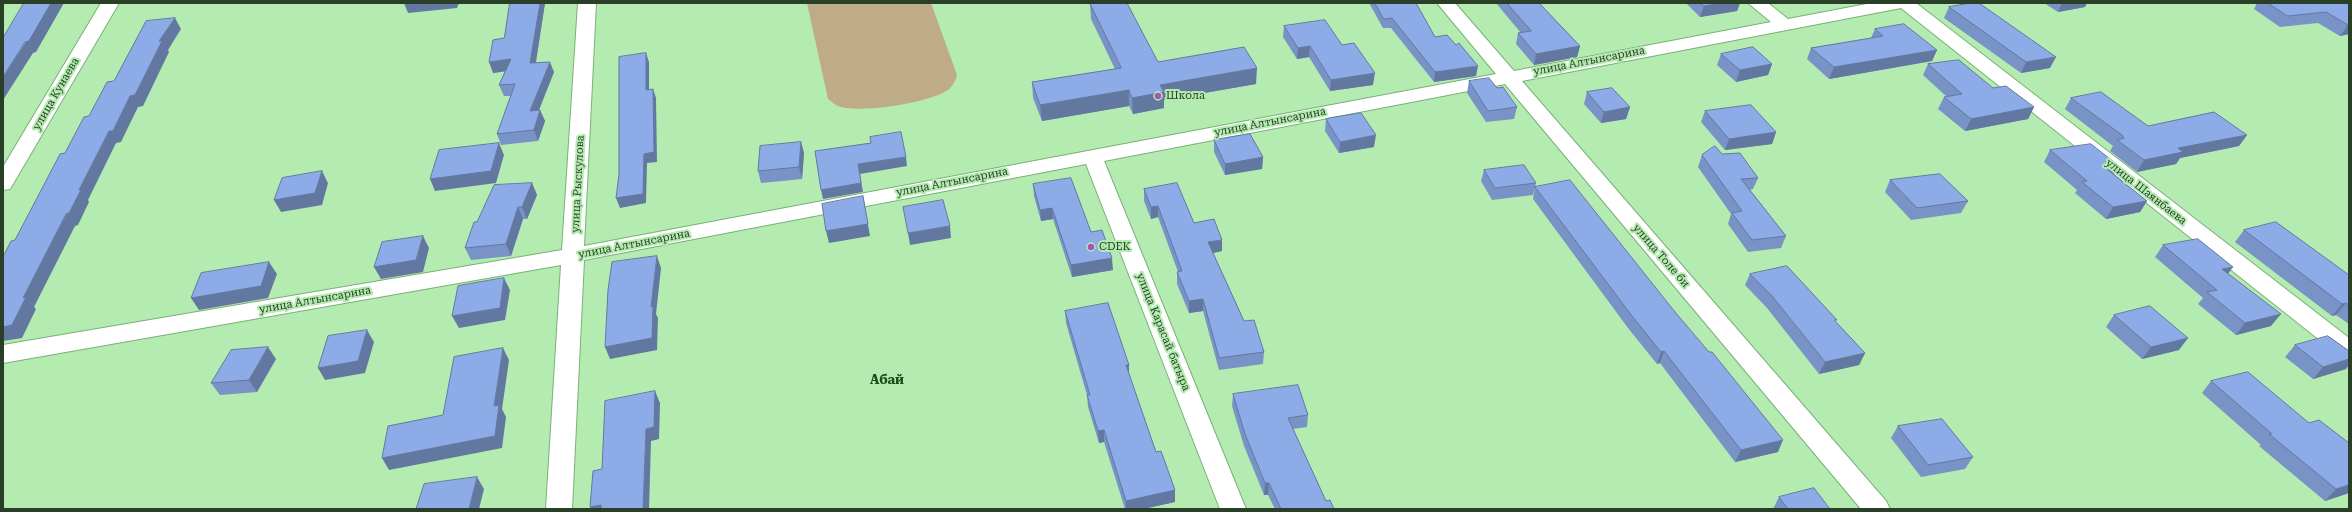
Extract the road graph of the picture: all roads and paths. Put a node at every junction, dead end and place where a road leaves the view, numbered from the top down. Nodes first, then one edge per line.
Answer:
1 (110, 3) edge
2 (587, 3) edge
3 (1446, 3) edge
4 (1757, 3) edge
5 (1900, 3) edge
6 (1905, 3) edge
7 (1863, 6) edge
8 (1784, 24) junction
9 (1508, 76) junction
10 (1092, 156) junction
11 (3, 184) edge
12 (574, 255) junction
13 (2349, 351) edge
14 (3, 354) edge
15 (559, 509) edge
16 (1233, 509) edge
17 (1877, 509) edge

1 - 11 street, улица Кунаева
2 - 12 street, улица Рыскулова
3 - 9 street, улица Толе би
4 - 8 street
5 - 7 street, улица Алтынсарина
6 - 13 street, улица Шаянбаева
7 - 8 street, улица Алтынсарина
8 - 9 street, улица Алтынсарина
9 - 10 street, улица Алтынсарина
9 - 17 street, улица Толе би
10 - 12 street, улица Алтынсарина
10 - 16 street, улица Карасай батыра
12 - 14 street, улица Алтынсарина
12 - 15 street, улица Рыскулова

